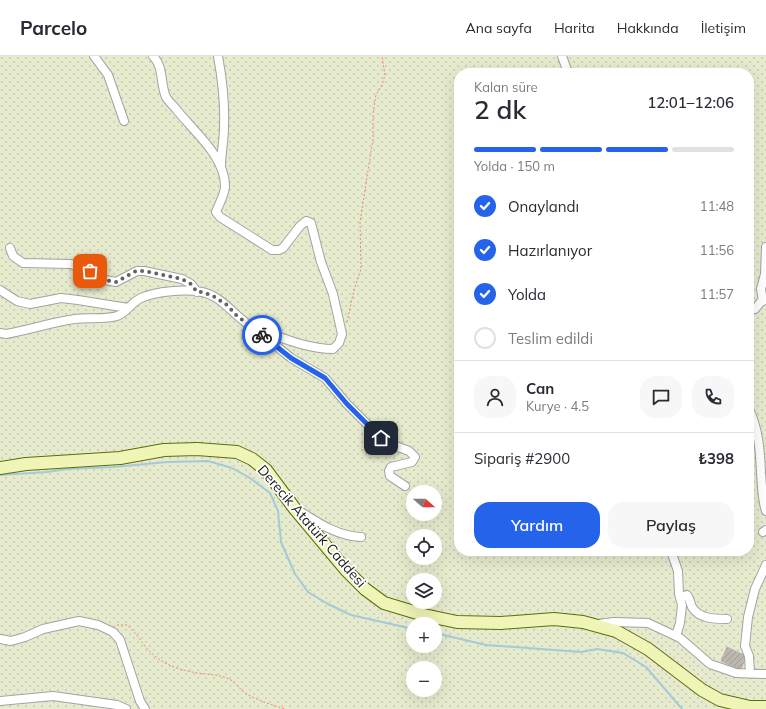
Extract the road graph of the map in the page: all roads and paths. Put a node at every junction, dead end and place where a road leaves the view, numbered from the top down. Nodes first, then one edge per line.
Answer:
1 (94, 56) edge
2 (153, 56) edge
3 (218, 56) edge
4 (382, 56) edge
5 (562, 56) edge
6 (566, 68) edge
7 (124, 121) dead end
8 (221, 167) junction
9 (766, 247) edge
10 (10, 248) dead end
11 (0, 290) edge
12 (197, 292) junction
13 (764, 297) edge
14 (128, 308) junction
15 (754, 309) edge
16 (347, 325) dead end
17 (254, 328) junction
18 (0, 333) edge
19 (754, 420) edge
20 (0, 468) edge
21 (405, 486) dead end
22 (295, 509) junction
23 (766, 511) edge
24 (361, 536) dead end
25 (673, 556) edge
26 (766, 565) edge
27 (680, 597) junction
28 (727, 619) dead end
29 (594, 625) junction
30 (107, 629) junction
31 (676, 636) junction
32 (0, 639) edge
33 (750, 674) junction
34 (766, 676) edge
35 (0, 701) edge
36 (766, 707) edge
37 (126, 709) edge
38 (145, 709) edge
39 (285, 709) edge

1 - 7 street
2 - 8 street
3 - 8 street
4 - 16 path
5 - 6 street
8 - 17 street
9 - 13 street
10 - 12 street
11 - 14 street
12 - 14 street
12 - 17 street
13 - 15 street
14 - 18 street
17 - 21 street
19 - 23 street
20 - 22 main road, Derecik Atatürk Caddesi
22 - 24 street
22 - 29 main road, Derecik Atatürk Caddesi
25 - 27 street
26 - 33 street
27 - 28 street
27 - 31 street
29 - 31 street
29 - 36 main road, Derecik Atatürk Caddesi
30 - 32 street
30 - 38 street
30 - 39 path
31 - 33 street
33 - 34 street
35 - 37 street

